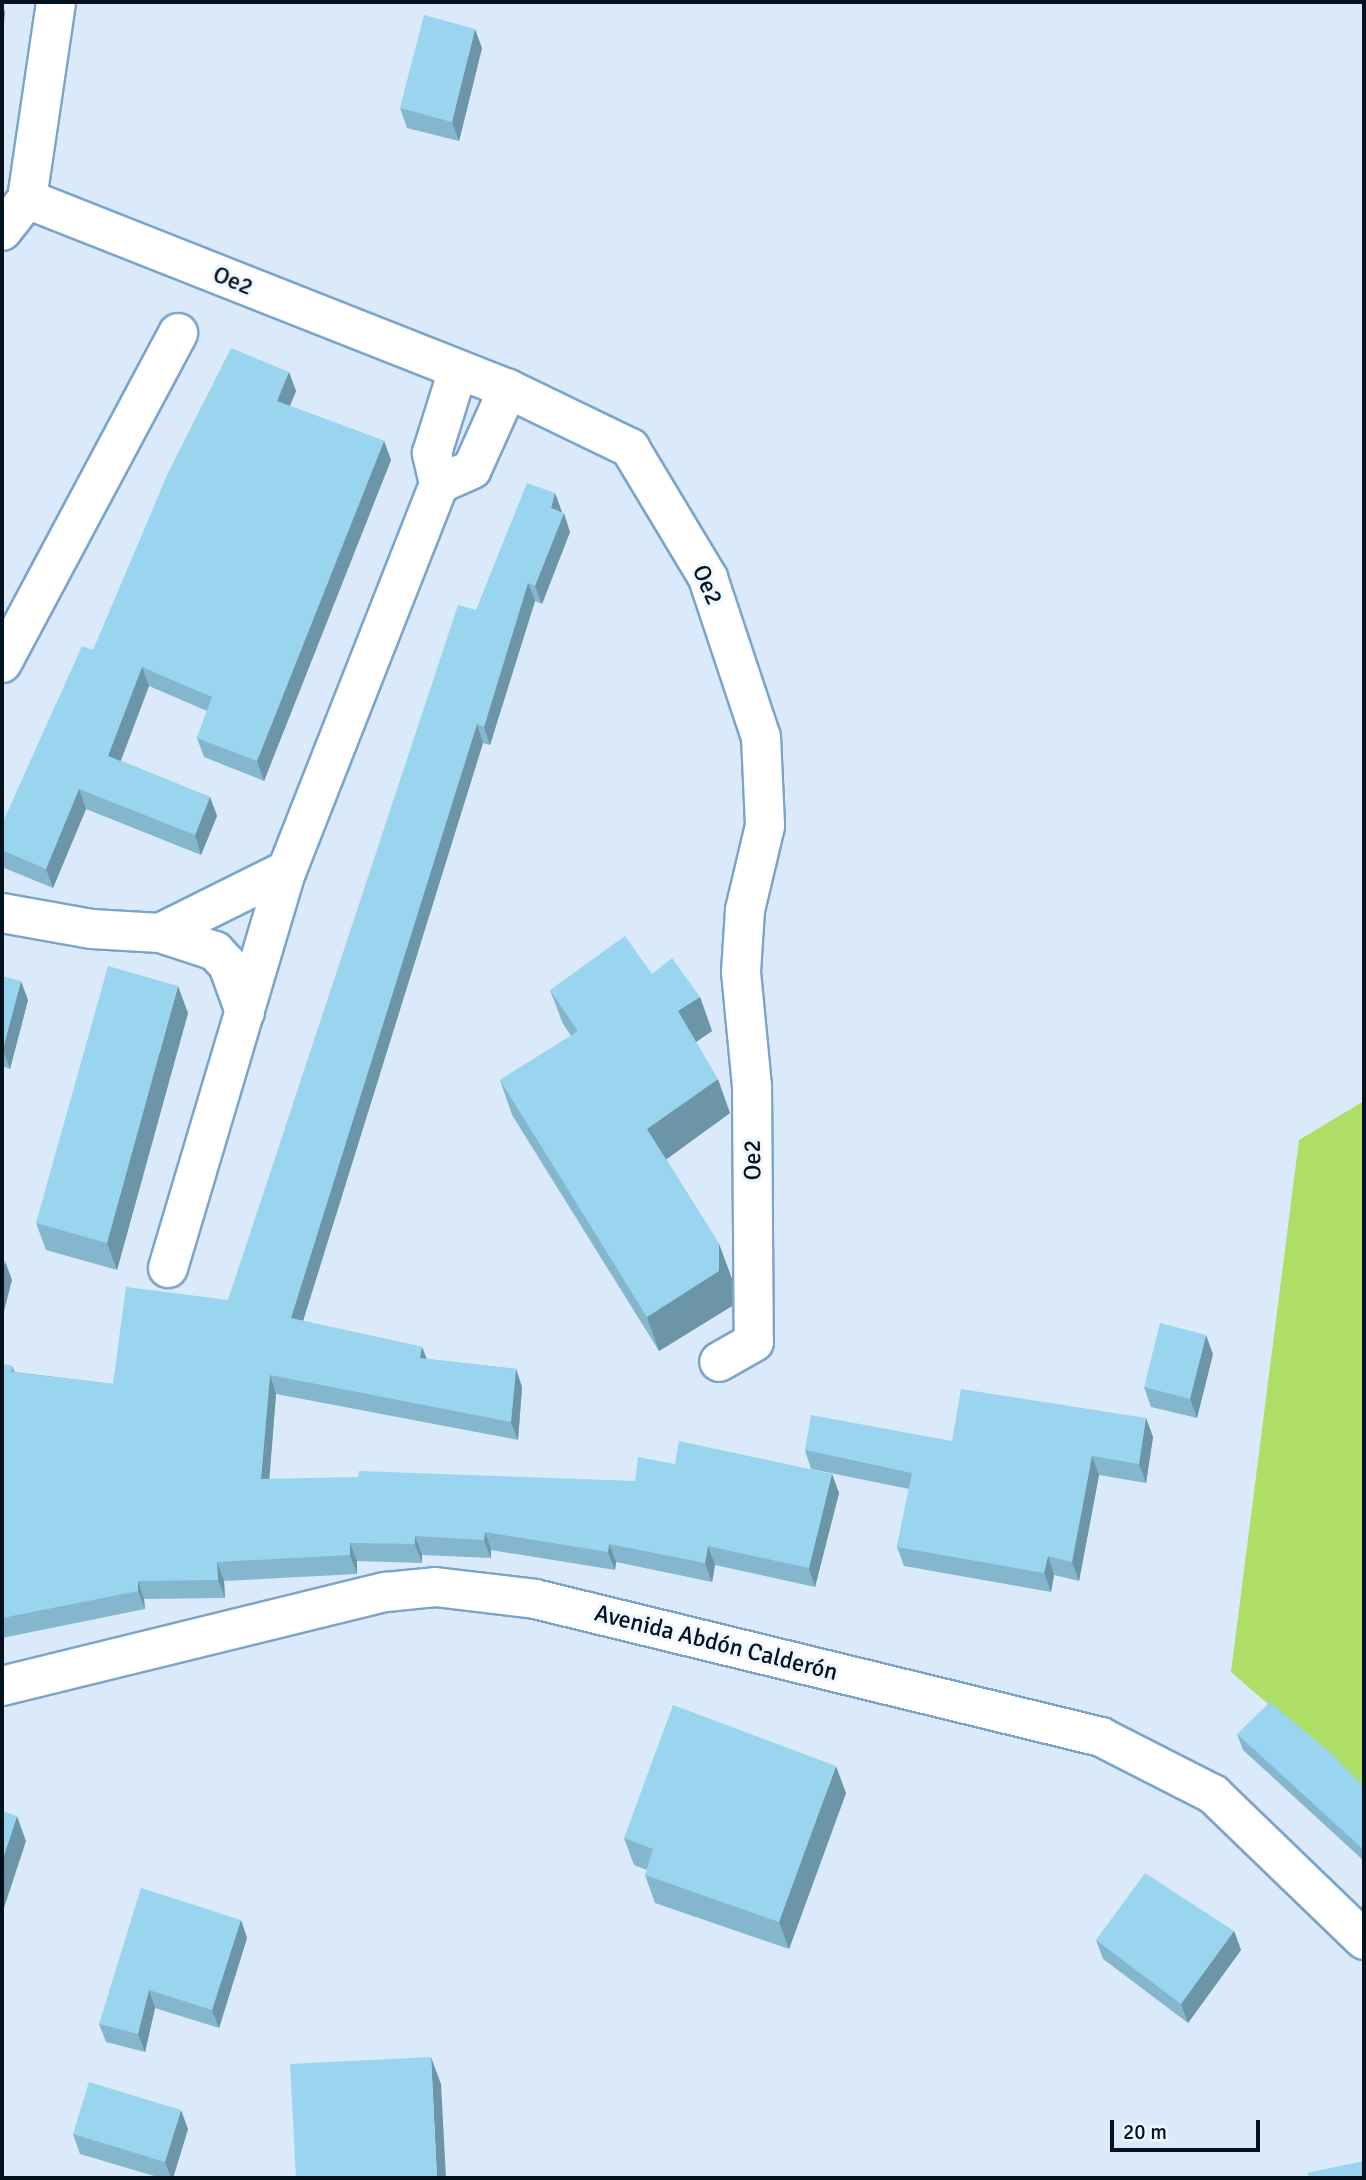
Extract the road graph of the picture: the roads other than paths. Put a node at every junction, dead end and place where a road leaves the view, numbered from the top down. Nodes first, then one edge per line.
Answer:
1 (56, 2) edge
2 (26, 199) junction
3 (2, 231) edge
4 (178, 333) dead end
5 (458, 370) junction
6 (508, 389) junction
7 (439, 484) junction
8 (2, 663) edge
9 (287, 870) junction
10 (2, 913) edge
11 (160, 933) junction
12 (245, 1012) junction
13 (168, 1268) dead end
14 (719, 1362) dead end
15 (2, 1686) edge
16 (1364, 1940) edge

1 - 2 street
2 - 3 street
2 - 5 street, Oe2
4 - 8 street
5 - 6 street, Oe2
5 - 7 street
6 - 7 street
6 - 14 street, Oe2
7 - 9 street
9 - 11 street
9 - 12 street
10 - 11 street
11 - 12 street
12 - 13 street
15 - 16 street, Avenida Abdón Calderón

